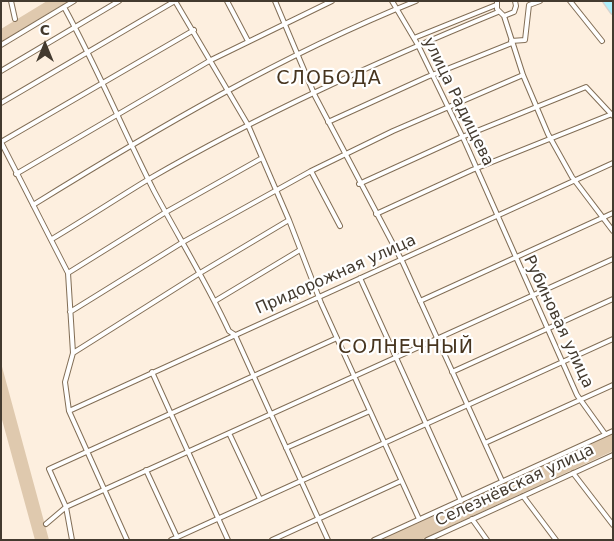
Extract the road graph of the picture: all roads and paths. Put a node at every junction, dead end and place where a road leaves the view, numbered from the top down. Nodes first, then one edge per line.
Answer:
1 (11, 1) edge
2 (74, 1) edge
3 (119, 1) edge
4 (175, 1) edge
5 (227, 1) edge
6 (275, 1) edge
7 (332, 1) edge
8 (392, 1) edge
9 (416, 1) edge
10 (515, 1) edge
11 (540, 1) edge
12 (570, 1) edge
13 (606, 1) edge
14 (496, 3) edge
15 (64, 7) junction
16 (397, 9) junction
17 (613, 11) edge
18 (498, 12) junction
19 (504, 16) junction
20 (15, 19) dead end
21 (285, 23) junction
22 (75, 27) junction
23 (194, 30) junction
24 (414, 38) junction
25 (248, 41) junction
26 (512, 42) junction
27 (602, 42) dead end
28 (1, 45) edge
29 (418, 45) junction
30 (88, 52) junction
31 (298, 54) junction
32 (211, 60) junction
33 (1, 71) edge
34 (432, 75) junction
35 (522, 76) junction
36 (102, 83) junction
37 (230, 91) junction
38 (314, 93) junction
39 (1, 103) edge
40 (448, 106) junction
41 (536, 106) junction
42 (117, 114) junction
43 (612, 115) edge
44 (328, 122) junction
45 (248, 126) junction
46 (462, 137) junction
47 (550, 137) junction
48 (1, 142) edge
49 (132, 145) junction
50 (344, 154) junction
51 (262, 158) junction
52 (613, 163) edge
53 (477, 168) junction
54 (310, 171) junction
55 (16, 174) junction
56 (149, 180) junction
57 (574, 180) junction
58 (359, 184) junction
59 (276, 189) junction
60 (33, 206) junction
61 (166, 212) junction
62 (613, 213) edge
63 (376, 214) junction
64 (496, 216) junction
65 (603, 218) junction
66 (289, 220) junction
67 (340, 226) dead end
68 (613, 231) edge
69 (52, 240) junction
70 (183, 242) junction
71 (300, 250) junction
72 (515, 258) junction
73 (401, 259) junction
74 (613, 259) edge
75 (68, 273) junction
76 (200, 273) junction
77 (360, 278) junction
78 (532, 296) junction
79 (318, 297) junction
80 (613, 299) edge
81 (215, 301) junction
82 (420, 301) junction
83 (70, 312) junction
84 (547, 330) junction
85 (235, 334) junction
86 (337, 338) junction
87 (437, 339) junction
88 (613, 339) edge
89 (73, 353) junction
90 (396, 358) junction
91 (562, 362) junction
92 (152, 372) junction
93 (452, 372) junction
94 (254, 376) junction
95 (354, 376) junction
96 (613, 385) edge
97 (580, 400) junction
98 (467, 405) junction
99 (69, 411) junction
100 (370, 411) junction
101 (171, 413) junction
102 (271, 414) junction
103 (426, 424) junction
104 (613, 431) edge
105 (229, 433) junction
106 (605, 434) junction
107 (384, 443) junction
108 (485, 443) junction
109 (286, 448) junction
110 (88, 451) junction
111 (188, 451) junction
112 (613, 454) edge
113 (146, 470) junction
114 (573, 473) junction
115 (301, 481) junction
116 (401, 481) junction
117 (502, 481) junction
118 (105, 489) junction
119 (523, 496) junction
120 (260, 499) junction
121 (460, 501) junction
122 (66, 507) junction
123 (218, 518) junction
124 (318, 518) junction
125 (419, 519) junction
126 (472, 520) junction
127 (46, 524) dead end
128 (613, 526) edge
129 (177, 537) junction
130 (431, 539) edge
131 (72, 540) edge
132 (127, 540) edge
133 (171, 540) edge
134 (228, 540) edge
135 (272, 540) edge
136 (328, 540) edge
137 (374, 540) edge
138 (487, 540) edge
139 (556, 540) edge

1 - 20 street
2 - 15 street
3 - 22 street
4 - 23 street
4 - 30 street
5 - 25 street
6 - 21 street
7 - 21 street
8 - 16 street, улица Радищева
9 - 16 street
10 - 19 street
11 - 26 street
12 - 27 street
13 - 17 main road
14 - 18 street
14 - 24 street
15 - 22 street
15 - 28 street
16 - 24 street, улица Радищева
16 - 31 street
18 - 19 street
18 - 29 street
19 - 26 street
21 - 25 street
21 - 31 street
22 - 30 street
22 - 33 street
23 - 32 street
23 - 36 street
24 - 29 street, улица Радищева
25 - 32 street
26 - 34 street
26 - 35 street
29 - 34 street, улица Радищева
29 - 38 street
30 - 36 street
30 - 39 street
31 - 37 street
31 - 38 street
32 - 37 street
32 - 42 street
34 - 40 street, улица Радищева
34 - 44 street
35 - 40 street
35 - 41 street
36 - 42 street
36 - 48 street
37 - 45 street
37 - 49 street
38 - 44 street
38 - 45 street
40 - 46 street, улица Радищева
40 - 50 street
41 - 43 street
41 - 46 street
41 - 47 street
42 - 49 street
42 - 55 street
43 - 47 street
44 - 50 street
45 - 51 street
45 - 56 street
46 - 53 street, улица Радищева
46 - 58 street
47 - 53 street
47 - 57 street
48 - 55 street
49 - 56 street
49 - 60 street
50 - 54 street
50 - 58 street
51 - 59 street
51 - 61 street
52 - 57 street, Придорожная улица
53 - 63 street
53 - 64 street, улица Радищева
54 - 59 street
54 - 67 street
55 - 60 street
56 - 61 street
56 - 69 street
57 - 64 street, Придорожная улица
57 - 65 street
58 - 63 street
59 - 66 street
59 - 70 street
60 - 69 street
61 - 70 street
61 - 75 street
62 - 65 street
63 - 73 street
64 - 72 street, Рубиновая улица
64 - 73 street, Придорожная улица
65 - 68 street
65 - 72 street
66 - 71 street
66 - 76 street
69 - 75 street
70 - 76 street
70 - 83 street
71 - 79 street
71 - 81 street
72 - 78 street, Рубиновая улица
72 - 82 street
73 - 77 street, Придорожная улица
73 - 82 street
74 - 78 street
75 - 83 street
76 - 81 street
76 - 89 street
77 - 79 street, Придорожная улица
77 - 90 street
78 - 84 street, Рубиновая улица
78 - 87 street
79 - 85 street, Придорожная улица
79 - 86 street
80 - 84 street
81 - 85 street
82 - 87 street
83 - 89 street
84 - 91 street, Рубиновая улица
84 - 93 street
85 - 92 street, Придорожная улица
85 - 94 street
86 - 94 street
86 - 95 street
87 - 90 street
87 - 93 street
88 - 91 street
89 - 99 street
90 - 95 street
90 - 103 street
91 - 97 street, Рубиновая улица
91 - 98 street
92 - 99 street, Придорожная улица
92 - 101 street
93 - 98 street
94 - 101 street
94 - 102 street
95 - 100 street
95 - 102 street
96 - 97 street
97 - 106 street, Рубиновая улица
97 - 108 street
98 - 103 street
98 - 108 street
99 - 110 street
100 - 107 street
100 - 109 street
101 - 110 street
101 - 111 street
102 - 105 street
102 - 109 street
103 - 107 street
103 - 121 street
104 - 106 street
105 - 111 street
105 - 120 street
106 - 117 street
107 - 115 street
107 - 116 street
108 - 117 street
109 - 115 street
110 - 118 street
110 - 122 street
111 - 113 street
111 - 123 street
112 - 114 street, Селезнёвская улица
113 - 118 street
113 - 129 street
114 - 119 street, Селезнёвская улица
114 - 128 street
115 - 120 street
115 - 124 street
116 - 124 street
116 - 125 street
117 - 121 street
118 - 122 street
118 - 132 street
119 - 126 street, Селезнёвская улица
119 - 139 street
120 - 123 street
121 - 125 street
122 - 127 street
122 - 131 street
123 - 129 street
123 - 134 street
124 - 135 street
124 - 136 street
125 - 137 street
126 - 130 street, Селезнёвская улица
126 - 138 street
129 - 133 street

